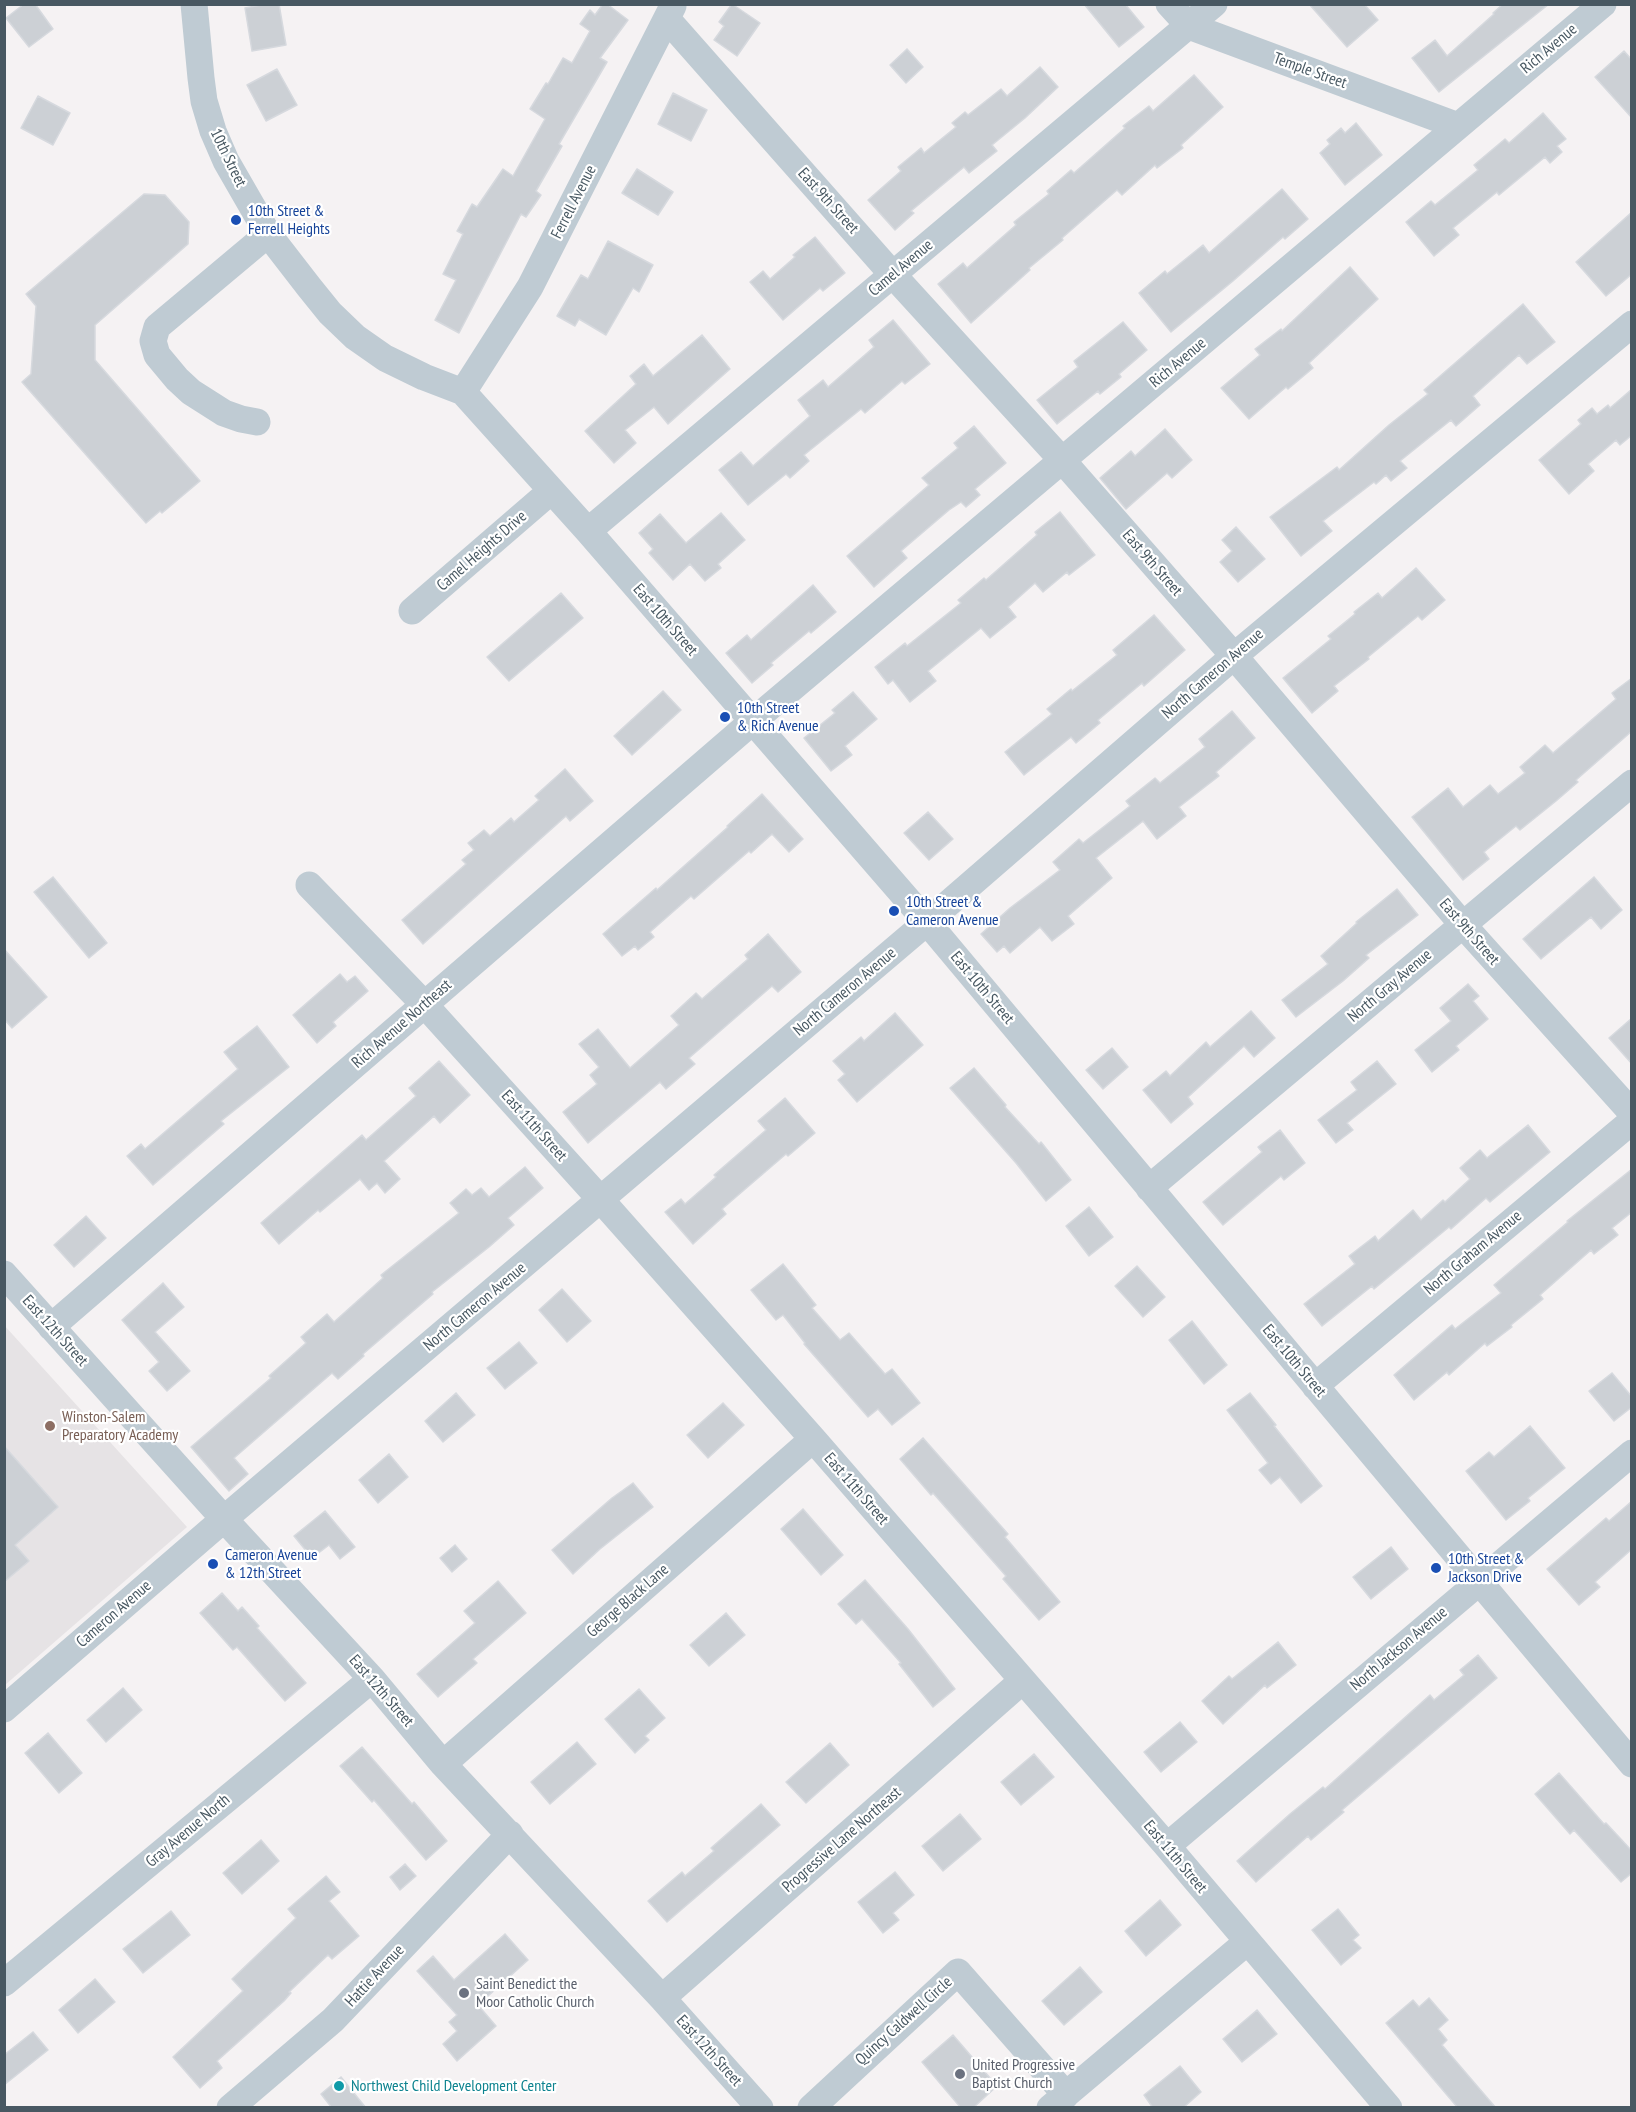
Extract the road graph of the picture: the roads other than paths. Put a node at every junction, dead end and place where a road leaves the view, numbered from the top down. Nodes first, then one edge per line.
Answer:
1 (194, 4) edge
2 (1169, 4) edge
3 (1214, 4) edge
4 (1603, 4) edge
5 (670, 12) edge
6 (1189, 26) junction
7 (1458, 126) junction
8 (268, 234) junction
9 (893, 274) junction
10 (1632, 324) edge
11 (463, 392) junction
12 (257, 422) dead end
13 (1062, 460) junction
14 (551, 490) junction
15 (588, 531) junction
16 (412, 611) dead end
17 (1234, 656) junction
18 (753, 721) junction
19 (1632, 783) edge
20 (309, 885) dead end
21 (927, 922) junction
22 (1463, 925) junction
23 (424, 1004) junction
24 (1632, 1113) edge
25 (1632, 1121) edge
26 (1149, 1188) junction
27 (602, 1200) junction
28 (4, 1274) edge
29 (51, 1327) junction
30 (1315, 1386) junction
31 (813, 1439) junction
32 (1632, 1453) edge
33 (224, 1519) junction
34 (1479, 1581) junction
35 (372, 1679) junction
36 (1022, 1681) junction
37 (4, 1709) edge
38 (443, 1764) junction
39 (1632, 1764) edge
40 (510, 1834) junction
41 (1167, 1846) junction
42 (1247, 1942) junction
43 (4, 1983) edge
44 (662, 1998) junction
45 (1058, 2101) edge
46 (230, 2108) edge
47 (760, 2108) edge
48 (811, 2108) edge
49 (1389, 2108) edge

1 - 8 street, 10th Street
2 - 6 street, Temple Street
3 - 6 street, Camel Avenue
4 - 7 street, Rich Avenue
5 - 9 street, East 9th Street
5 - 11 street, Ferrell Avenue
6 - 7 street, Temple Street
6 - 9 street, Camel Avenue
7 - 13 street, Rich Avenue
8 - 11 street, East 10th Street
8 - 12 street
9 - 13 street, East 9th Street
9 - 15 street, Camel Avenue
10 - 17 street, North Cameron Avenue
11 - 14 street, East 10th Street
13 - 17 street, East 9th Street
13 - 18 street, Rich Avenue
14 - 15 street, East 10th Street
14 - 16 street, Camel Heights Drive
15 - 18 street, East 10th Street
17 - 21 street, North Cameron Avenue
17 - 22 street, East 9th Street
18 - 21 street, East 10th Street
18 - 23 street, Rich Avenue Northeast
19 - 22 street, North Gray Avenue
20 - 23 street, East 11th Street
21 - 26 street, East 10th Street
21 - 27 street, North Cameron Avenue
22 - 24 street, East 9th Street
22 - 26 street, North Gray Avenue
23 - 27 street, East 11th Street
23 - 29 street, Rich Avenue Northeast
25 - 30 street, North Graham Avenue
26 - 30 street, East 10th Street
27 - 31 street, East 11th Street
27 - 33 street, North Cameron Avenue
28 - 29 street, East 12th Street
29 - 33 street, East 12th Street
30 - 34 street, East 10th Street
31 - 36 street, East 11th Street
31 - 38 street, George Black Lane
32 - 34 street, North Jackson Avenue
33 - 35 street, East 12th Street
33 - 37 street, Cameron Avenue
34 - 39 street, East 10th Street
34 - 41 street, North Jackson Avenue
35 - 38 street, East 12th Street
35 - 43 street, Gray Avenue North
36 - 41 street, East 11th Street
36 - 44 street, Progressive Lane Northeast
38 - 40 street, East 12th Street
40 - 44 street, East 12th Street
40 - 46 street, Hattie Avenue
41 - 42 street, East 11th Street
42 - 45 street
42 - 49 street, East 11th Street
44 - 47 street, East 12th Street
45 - 48 street, Quincy Caldwell Circle

